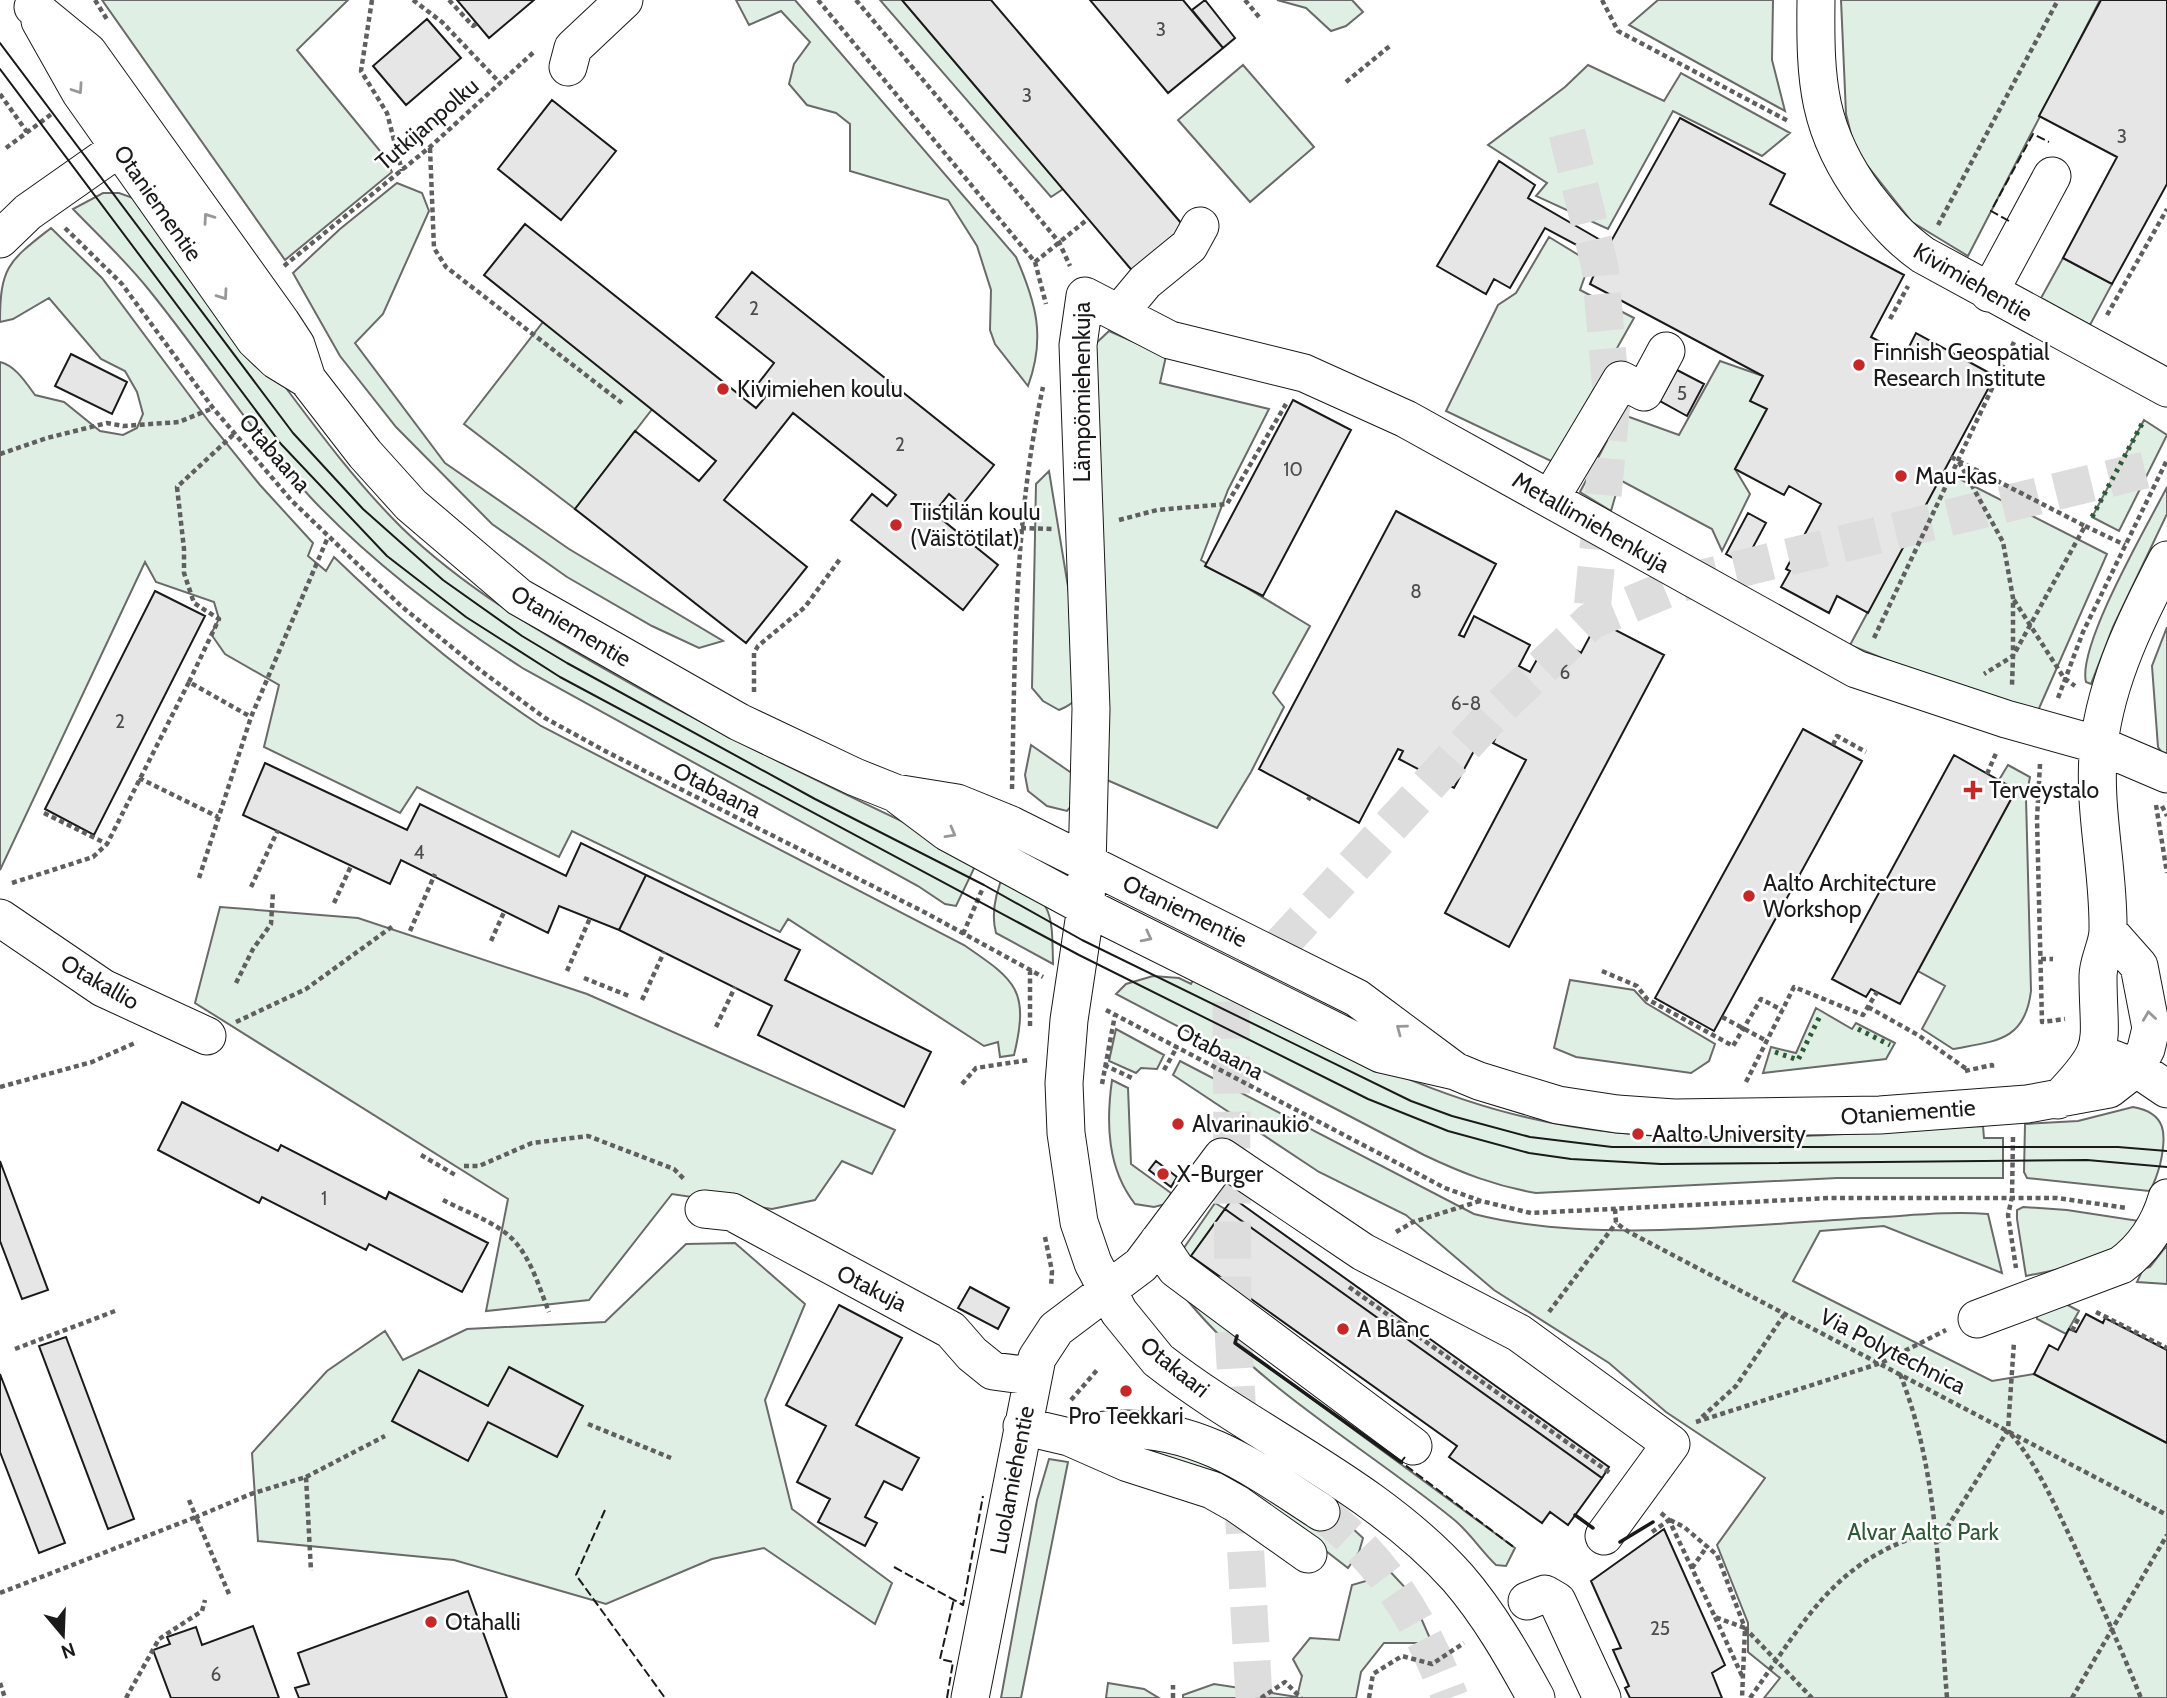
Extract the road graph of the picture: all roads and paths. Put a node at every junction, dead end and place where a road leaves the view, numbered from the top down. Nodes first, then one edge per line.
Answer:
1 (372, 0) edge
2 (413, 0) edge
3 (449, 0) edge
4 (624, 0) edge
5 (818, 0) edge
6 (856, 0) edge
7 (1245, 0) edge
8 (1602, 0) edge
9 (1816, 0) edge
10 (2058, 0) edge
11 (30, 4) edge
12 (1259, 17) dead end
13 (477, 23) dead end
14 (1391, 45) dead end
15 (554, 57) joint
16 (1346, 82) dead end
17 (500, 83) junction
18 (0, 94) edge
19 (1792, 123) dead end
20 (27, 132) dead end
21 (132, 139) junction
22 (430, 147) junction
23 (402, 171) junction
24 (2052, 176) dead end
25 (2167, 209) edge
26 (1088, 219) dead end
27 (1200, 226) dead end
28 (1936, 230) dead end
29 (69, 235) dead end
30 (0, 239) edge
31 (1059, 242) junction
32 (1035, 262) junction
33 (289, 278) dead end
34 (1989, 293) junction
35 (1085, 296) junction
36 (1046, 309) dead end
37 (1120, 312) junction
38 (2019, 331) dead end
39 (2090, 347) junction
40 (1666, 351) dead end
41 (1304, 373) junction
42 (1044, 380) dead end
43 (2167, 388) edge
44 (622, 403) dead end
45 (214, 408) junction
46 (234, 434) junction
47 (0, 454) edge
48 (1951, 457) dead end
49 (1957, 460) junction
50 (1550, 499) junction
51 (2085, 526) junction
52 (1021, 528) junction
53 (1083, 529) junction
54 (328, 537) junction
55 (2126, 545) dead end
56 (840, 559) dead end
57 (2167, 560) edge
58 (2013, 598) junction
59 (2031, 626) junction
60 (2013, 656) junction
61 (1856, 669) junction
62 (2064, 678) dead end
63 (189, 682) junction
64 (742, 686) dead end
65 (754, 692) junction
66 (1933, 696) junction
67 (766, 699) dead end
68 (251, 717) junction
69 (2006, 719) junction
70 (1833, 745) dead end
71 (2099, 745) junction
72 (1867, 752) dead end
73 (2167, 774) edge
74 (139, 779) junction
75 (1000, 789) dead end
76 (895, 793) junction
77 (44, 813) dead end
78 (218, 817) junction
79 (278, 830) dead end
80 (107, 844) junction
81 (1087, 863) junction
82 (351, 866) dead end
83 (435, 874) dead end
84 (199, 878) dead end
85 (12, 883) dead end
86 (251, 887) dead end
87 (274, 892) dead end
88 (334, 903) dead end
89 (1086, 907) junction
90 (505, 910) dead end
91 (0, 918) edge
92 (590, 918) dead end
93 (969, 920) dead end
94 (393, 926) dead end
95 (410, 931) dead end
96 (2108, 931) junction
97 (963, 934) junction
98 (491, 941) dead end
99 (663, 952) dead end
100 (2041, 959) dead end
101 (2053, 959) dead end
102 (566, 971) dead end
103 (1602, 971) dead end
104 (584, 978) dead end
105 (236, 982) dead end
106 (735, 986) dead end
107 (1877, 992) dead end
108 (1074, 993) junction
109 (629, 996) dead end
110 (642, 1000) dead end
111 (1868, 1006) junction
112 (1782, 1010) junction
113 (1115, 1015) junction
114 (1722, 1017) dead end
115 (716, 1027) dead end
116 (1743, 1028) junction
117 (207, 1036) joint
118 (1765, 1040) junction
119 (1177, 1047) junction
120 (2096, 1052) junction
121 (1029, 1060) dead end
122 (92, 1062) dead end
123 (1104, 1065) junction
124 (2136, 1068) junction
125 (1164, 1070) dead end
126 (1968, 1070) dead end
127 (1455, 1071) junction
128 (1132, 1078) dead end
129 (962, 1084) dead end
130 (0, 1087) edge
131 (1102, 1088) dead end
132 (2167, 1089) edge
133 (1742, 1090) dead end
134 (2058, 1100) junction
135 (421, 1155) dead end
136 (464, 1166) dead end
137 (457, 1176) dead end
138 (443, 1200) dead end
139 (2164, 1208) edge
140 (704, 1209) joint
141 (1615, 1209) junction
142 (1616, 1223) junction
143 (1158, 1242) junction
144 (2086, 1278) junction
145 (1343, 1283) dead end
146 (1106, 1293) junction
147 (115, 1311) dead end
148 (549, 1312) dead end
149 (1784, 1315) junction
150 (1977, 1319) joint
151 (1529, 1340) junction
152 (2167, 1348) edge
153 (15, 1349) dead end
154 (1881, 1363) junction
155 (1899, 1373) junction
156 (1031, 1376) junction
157 (1699, 1420) junction
158 (588, 1424) dead end
159 (1022, 1426) junction
160 (2008, 1430) junction
161 (385, 1436) dead end
162 (1069, 1437) junction
163 (1671, 1444) junction
164 (1413, 1446) dead end
165 (671, 1458) dead end
166 (306, 1477) junction
167 (1621, 1482) junction
168 (189, 1500) dead end
169 (1321, 1512) tunnel mouth
170 (2167, 1515) edge
171 (196, 1517) junction
172 (1669, 1520) junction
173 (1657, 1528) dead end
174 (1947, 1528) junction
175 (1936, 1531) junction
176 (2167, 1535) edge
177 (1604, 1536) dead end
178 (1938, 1542) junction
179 (1708, 1545) junction
180 (1308, 1554) dead end
181 (1692, 1568) junction
182 (311, 1571) dead end
183 (0, 1593) edge
184 (229, 1594) dead end
185 (205, 1600) dead end
186 (1527, 1601) dead end
187 (1715, 1617) junction
188 (2112, 1627) junction
189 (1745, 1628) junction
190 (1465, 1643) dead end
191 (1778, 1660) junction
192 (1743, 1679) junction
193 (0, 1684) edge
194 (1173, 1685) dead end
195 (5, 1698) edge
196 (126, 1698) edge
197 (970, 1698) edge
198 (1173, 1698) edge
199 (1261, 1698) edge
200 (1301, 1698) edge
201 (1369, 1698) edge
202 (1536, 1698) edge
203 (1602, 1698) edge
204 (1742, 1698) edge
205 (1750, 1698) edge
206 (1812, 1698) edge
207 (1947, 1698) edge
208 (2072, 1698) edge
209 (2141, 1698) edge

1 - 23 path
2 - 17 path
3 - 13 path
4 - 15 street
5 - 32 path
6 - 31 path, Lämpömiehenkuja
7 - 12 path
8 - 19 path
9 - 34 street, Kivimiehentie
10 - 28 path
11 - 21 street, Otaniementie
14 - 16 path
15 - 17 path, Tutkijanpolku
17 - 22 path, Tutkijanpolku
18 - 20 path
21 - 30 street
21 - 76 street, Otaniementie
22 - 23 path, Tutkijanpolku
22 - 44 path
23 - 33 path, Tutkijanpolku
24 - 34 street
25 - 39 path
26 - 31 path
27 - 37 street
29 - 45 path, Otabaana
31 - 32 path
31 - 35 path, Lämpömiehenkuja
32 - 36 path
34 - 39 street, Kivimiehentie
35 - 37 street, Metallimiehenkuja
35 - 53 street, Lämpömiehenkuja
37 - 41 street, Metallimiehenkuja
38 - 49 path
39 - 43 street, Kivimiehentie
40 - 50 street
41 - 50 street, Metallimiehenkuja
41 - 53 path
42 - 52 path
45 - 46 path, Otabaana
45 - 47 path
46 - 54 path, Otabaana
46 - 63 path
48 - 49 path
49 - 51 path
49 - 58 path
49 - 61 path
50 - 61 street, Metallimiehenkuja
51 - 55 path
51 - 59 path
52 - 53 path
52 - 75 path
53 - 81 street, Lämpömiehenkuja
54 - 68 path
54 - 97 path, Otabaana
56 - 65 path
57 - 71 street
58 - 59 path
58 - 60 path
59 - 60 path
59 - 62 path
60 - 66 path
60 - 69 path
61 - 66 street, Metallimiehenkuja
63 - 68 path
63 - 74 path
64 - 65 path
65 - 67 path
66 - 69 street, Metallimiehenkuja
68 - 78 path
69 - 71 street, Metallimiehenkuja
70 - 72 path
71 - 73 street, Metallimiehenkuja
71 - 96 street
74 - 78 path
74 - 80 path
76 - 81 street, Otaniementie
76 -> 89 street, Otaniementie
77 - 80 path
78 - 84 path
79 - 86 path
80 - 85 path
81 - 89 street, Otakaari
127 -> 81 street, Otaniementie
82 - 88 path
83 - 95 path
87 - 105 path
89 - 108 street, Otakaari
89 -> 127 street, Otaniementie
90 - 98 path
91 - 117 street, Otakallio
92 - 102 path
93 - 97 path
94 - 117 path
96 - 120 street
124 -> 96 street
97 - 108 path, Otabaana
99 - 110 path
100 - 101 path
103 - 116 path
104 - 109 path
106 - 115 path
107 - 111 path
108 - 113 path, Otabaana
108 - 146 street, Otakaari
111 - 112 path
111 - 126 path
112 - 116 path
112 - 118 path
113 - 119 path, Otabaana
113 - 123 path
114 - 116 path
116 - 118 path
118 - 133 path
119 - 125 path
119 - 141 path, Otabaana
120 - 124 street
120 - 134 street
121 - 129 path
122 - 130 path
123 - 128 path
123 - 131 path
124 - 132 street
124 - 134 street, Otaniementie
127 - 134 street, Otaniementie
135 - 137 path
136 - 140 path
138 - 148 path
139 - 141 path, Otabaana
139 - 144 street
140 - 156 street, Otakuja
141 - 142 path
142 - 149 path, Via Polytechnica
142 - 151 path
143 - 146 street, Luolamiehentie
143 - 151 street, Luolamiehentie
143 - 164 street
144 - 150 street
144 - 152 path
145 - 167 path
146 - 156 street, Luolamiehentie
146 - 202 street, Otakaari
147 - 153 path
149 - 154 path, Via Polytechnica
149 - 157 path
150 - 154 path
151 - 163 street
154 - 155 path, Via Polytechnica
154 - 157 path
155 - 160 path, Via Polytechnica
155 - 175 path
156 - 159 street, Luolamiehentie
157 - 163 path
158 - 165 path
159 - 162 street
159 - 197 street, Luolamiehentie
160 - 170 path, Via Polytechnica
160 - 174 path
160 - 188 path
161 - 166 path
162 - 169 street
162 - 180 street
163 - 167 street
166 - 171 path
166 - 182 path
167 - 172 path
167 - 177 street
168 - 171 path
171 - 183 path
171 - 184 path
172 - 173 path
172 - 179 path
172 - 181 path
174 - 175 path
174 - 178 path
175 - 178 path
175 - 191 path
176 - 188 path
178 - 207 path
179 - 181 path
179 - 189 path
181 - 187 path
185 - 196 path
186 - 203 street
187 - 189 path
187 - 192 path
188 - 208 path
188 - 209 path
189 - 191 path
189 - 192 path
190 - 201 path
191 - 205 path
191 - 206 path
192 - 204 path
193 - 195 path
194 - 198 path
199 - 200 path

